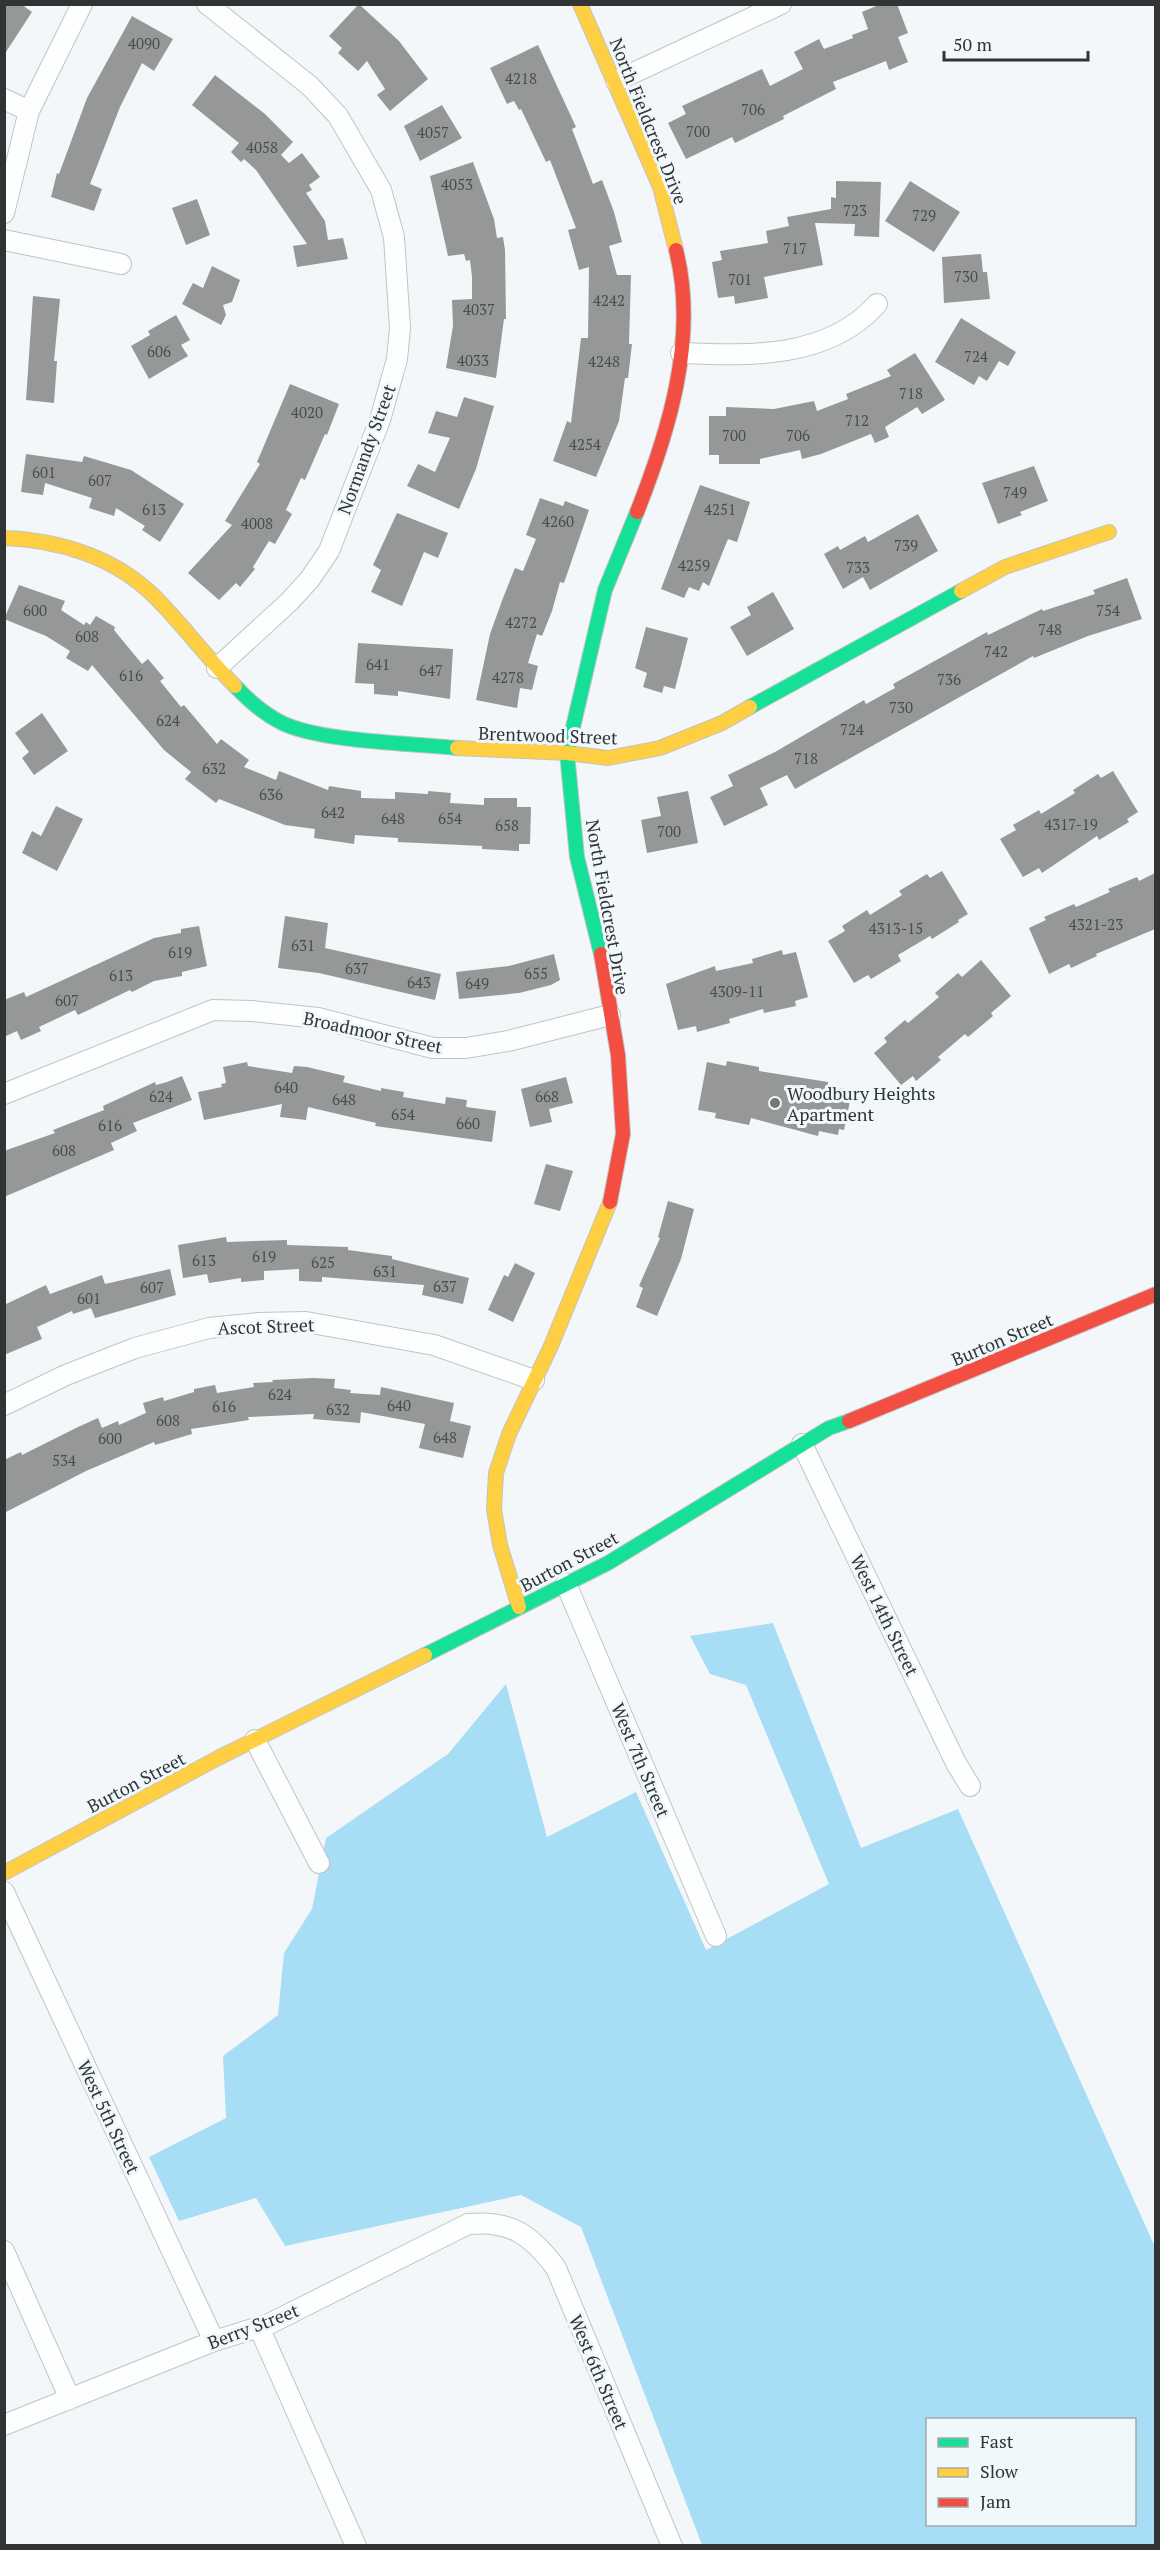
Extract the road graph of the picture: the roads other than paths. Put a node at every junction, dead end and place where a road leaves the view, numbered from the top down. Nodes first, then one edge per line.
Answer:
1 (82, 4) edge
2 (207, 4) edge
3 (580, 4) edge
4 (781, 4) edge
5 (616, 81) junction
6 (4, 99) edge
7 (30, 111) junction
8 (4, 213) edge
9 (4, 240) edge
10 (121, 264) dead end
11 (877, 304) dead end
12 (681, 353) junction
13 (1109, 532) dead end
14 (4, 538) edge
15 (217, 668) junction
16 (567, 753) junction
17 (610, 1015) junction
18 (4, 1094) edge
19 (1155, 1294) edge
20 (534, 1380) junction
21 (4, 1405) edge
22 (802, 1444) junction
23 (566, 1584) junction
24 (519, 1607) junction
25 (255, 1740) junction
26 (970, 1786) dead end
27 (319, 1863) dead end
28 (4, 1873) edge
29 (4, 1892) edge
30 (716, 1936) dead end
31 (497, 2225) joint
32 (4, 2251) edge
33 (259, 2327) junction
34 (214, 2341) junction
35 (70, 2398) junction
36 (4, 2425) edge
37 (356, 2546) edge
38 (672, 2546) edge

1 - 7 street
2 - 15 street, Normandy Street
3 - 5 street, North Fieldcrest Drive
4 - 5 street
5 - 12 street, North Fieldcrest Drive
6 - 7 street
7 - 8 street
9 - 10 street
11 - 12 street
12 - 16 street, North Fieldcrest Drive
13 - 16 street, Brentwood Street
14 - 15 street, Brentwood Street
15 - 16 street, Brentwood Street
16 - 17 street, North Fieldcrest Drive
17 - 18 street, Broadmoor Street
17 - 20 street, North Fieldcrest Drive
19 - 22 street, Burton Street
20 - 21 street, Ascot Street
20 - 24 street, North Fieldcrest Drive
22 - 23 street, Burton Street
22 - 26 street, West 14th Street
23 - 24 street, Burton Street
23 - 30 street, West 7th Street
24 - 25 street, Burton Street
25 - 27 street
25 - 28 street, Burton Street
29 - 34 street, West 5th Street
31 - 33 street, Berry Street
31 - 38 street, West 6th Street
32 - 35 street
33 - 34 street, Berry Street
33 - 37 street
34 - 35 street, Berry Street
35 - 36 street, Berry Street

